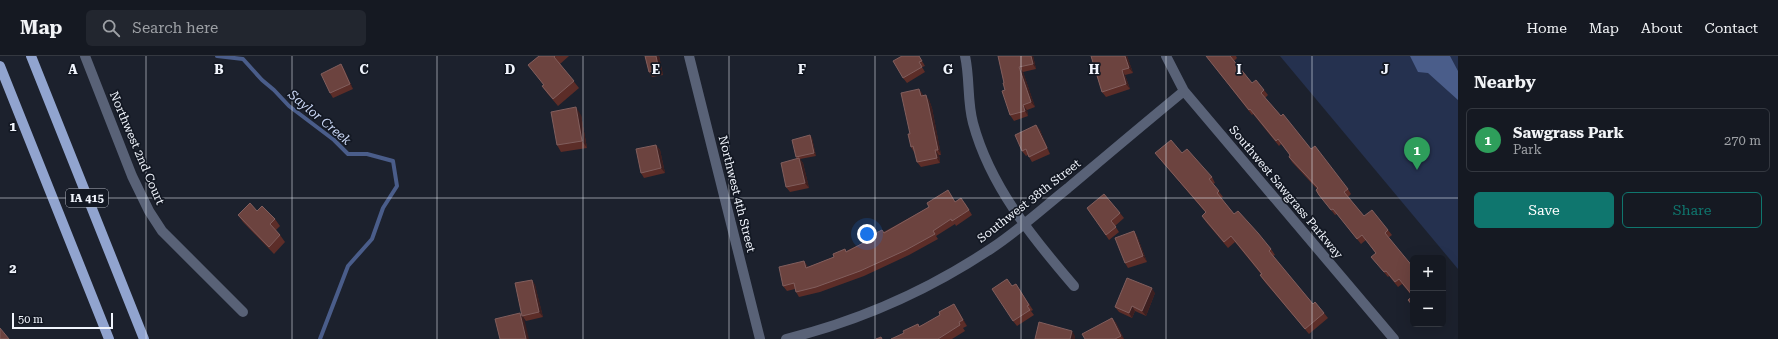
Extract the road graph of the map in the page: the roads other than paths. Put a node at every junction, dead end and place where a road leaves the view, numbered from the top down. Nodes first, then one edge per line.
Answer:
1 (30, 56) edge
2 (85, 56) edge
3 (689, 56) edge
4 (965, 56) edge
5 (1166, 56) edge
6 (0, 66) edge
7 (1184, 91) junction
8 (1025, 224) junction
9 (1074, 286) dead end
10 (243, 312) dead end
11 (109, 339) edge
12 (144, 339) edge
13 (760, 339) edge
14 (786, 339) edge
15 (1394, 339) edge

1 - 12 main road, IA 415
2 - 10 street, Northwest 2nd Court
3 - 13 street, Northwest 4th Street
4 - 8 street
5 - 7 street, Southwest Sawgrass Parkway
6 - 11 main road, IA 415
7 - 8 street, Southwest 38th Street
7 - 15 street, Southwest Sawgrass Parkway
8 - 9 street
8 - 14 street, Southwest 38th Street

